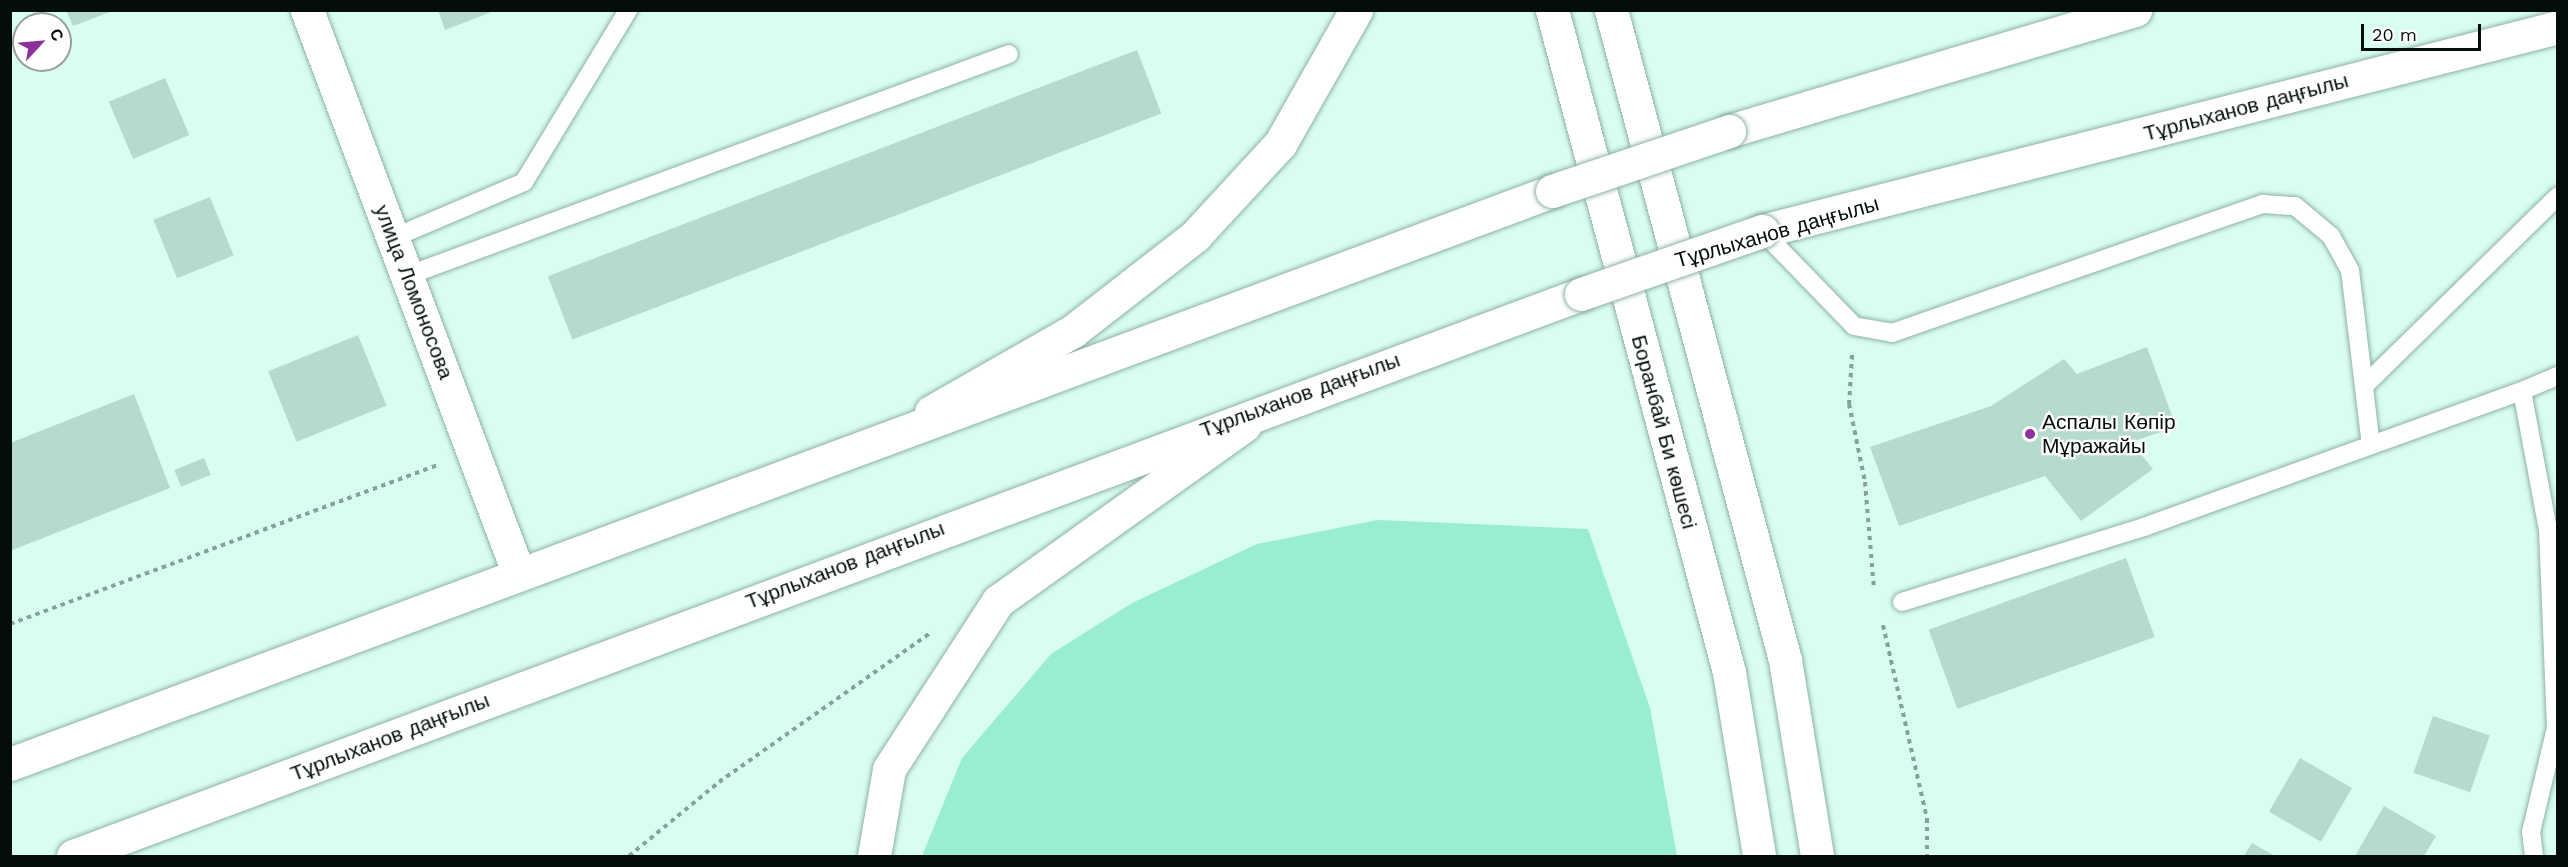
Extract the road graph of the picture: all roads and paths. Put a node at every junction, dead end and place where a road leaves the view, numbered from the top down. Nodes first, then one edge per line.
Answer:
1 (307, 10) edge
2 (628, 10) edge
3 (1356, 10) edge
4 (1551, 10) edge
5 (1611, 10) edge
6 (2135, 10) edge
7 (2558, 27) edge
8 (1009, 54) dead end
9 (2558, 196) edge
10 (1762, 231) junction
11 (393, 238) junction
12 (409, 275) junction
13 (2558, 375) edge
14 (2365, 385) junction
15 (2522, 391) junction
16 (1274, 404) junction
17 (2372, 445) junction
18 (866, 449) junction
19 (474, 451) junction
20 (519, 574) junction
21 (1902, 602) dead end
22 (10, 624) edge
23 (935, 630) dead end
24 (10, 764) edge
25 (2531, 832) junction
26 (73, 856) edge
27 (629, 856) edge
28 (874, 856) edge
29 (1759, 856) edge
30 (1817, 856) edge
31 (2520, 856) edge
32 (2534, 856) edge

1 - 11 main road, улица Ломоносова
2 - 11 lane
3 - 18 main road
4 - 29 main road, Боранбай Би көшесі
5 - 30 main road
6 - 18 main road, bridge
7 - 10 main road, Тұрлыханов даңғылы
8 - 12 lane
9 - 14 lane
10 - 14 lane
10 - 16 main road, Тұрлыханов даңғылы, bridge
11 - 12 main road, улица Ломоносова
12 - 19 main road, улица Ломоносова
13 - 15 lane
14 - 17 lane
15 - 17 lane
15 - 25 lane
16 - 26 main road, Тұрлыханов даңғылы
16 - 28 main road
17 - 21 lane
18 - 20 main road
19 - 20 main road, улица Ломоносова
19 - 22 path
20 - 24 main road
23 - 27 path
25 - 31 lane
25 - 32 lane

